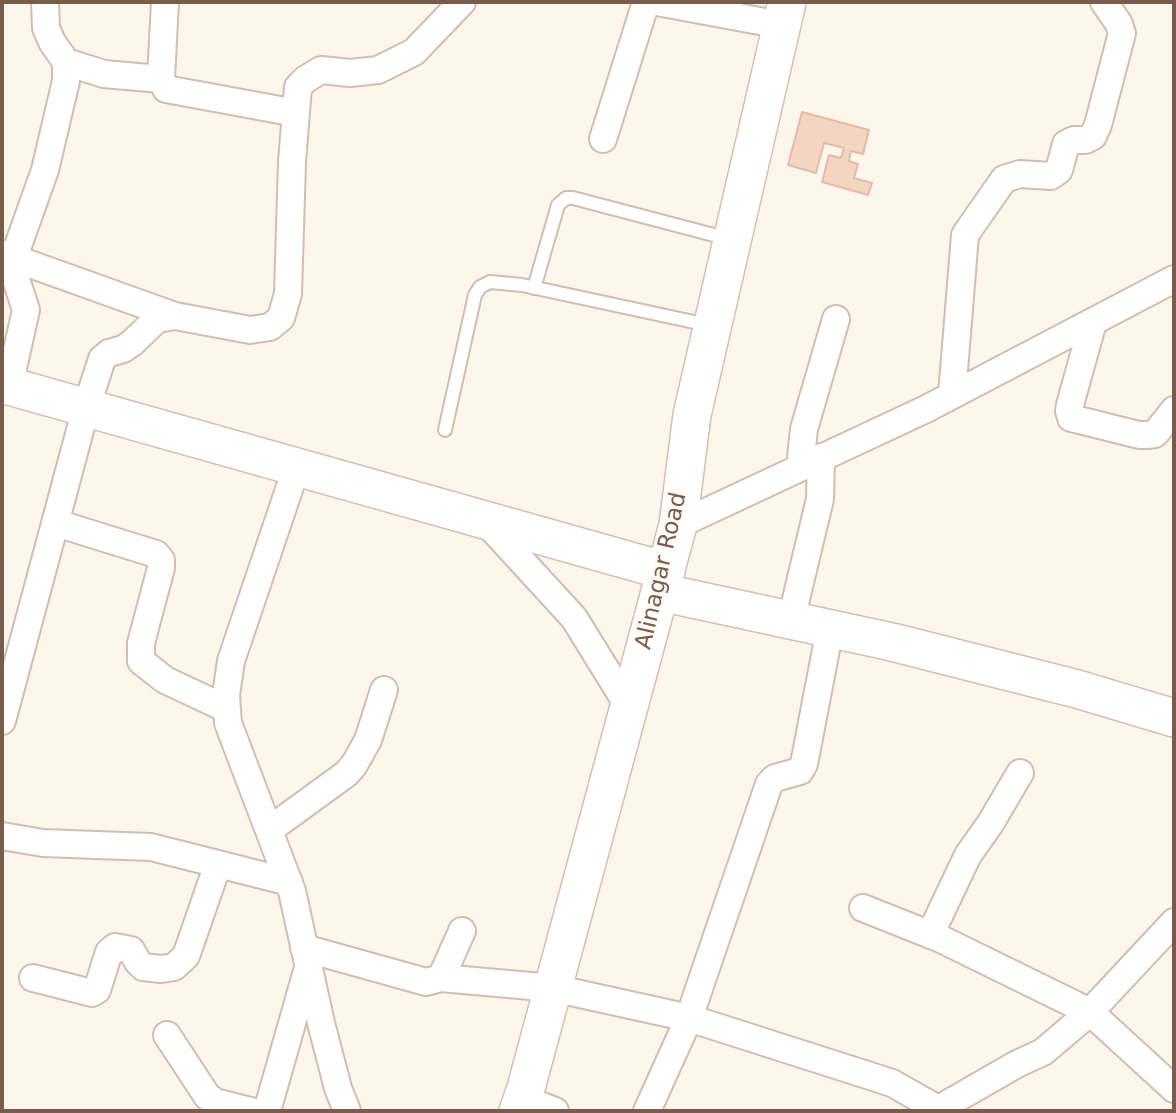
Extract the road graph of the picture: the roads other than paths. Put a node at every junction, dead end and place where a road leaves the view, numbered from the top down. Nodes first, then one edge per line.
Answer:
1 (45, 2) edge
2 (165, 2) edge
3 (462, 2) edge
4 (646, 2) edge
5 (657, 2) edge
6 (1104, 2) edge
7 (784, 13) edge
8 (66, 62) junction
9 (161, 79) junction
10 (296, 113) junction
11 (603, 139) dead end
12 (732, 239) junction
13 (8, 256) edge
14 (1174, 279) edge
15 (534, 288) junction
16 (175, 316) junction
17 (836, 319) dead end
18 (1093, 322) junction
19 (712, 325) junction
20 (5, 385) edge
21 (952, 395) junction
22 (86, 408) junction
23 (1174, 410) edge
24 (445, 430) dead end
25 (810, 462) junction
26 (297, 466) junction
27 (483, 519) junction
28 (56, 523) junction
29 (678, 525) junction
30 (663, 582) junction
31 (791, 620) junction
32 (830, 629) junction
33 (384, 690) dead end
34 (629, 707) junction
35 (227, 709) junction
36 (1174, 718) edge
37 (2, 721) edge
38 (1020, 773) dead end
39 (269, 830) junction
40 (2, 836) edge
41 (218, 864) junction
42 (289, 883) junction
43 (863, 908) dead end
44 (1174, 922) edge
45 (462, 931) dead end
46 (930, 935) junction
47 (306, 957) junction
48 (33, 978) dead end
49 (441, 978) junction
50 (553, 988) junction
51 (1090, 1012) junction
52 (689, 1018) junction
53 (167, 1035) dead end
54 (1174, 1089) edge
55 (213, 1106) edge
56 (532, 1107) edge
57 (936, 1110) edge
58 (251, 1111) edge
59 (267, 1111) edge
60 (347, 1111) edge
61 (646, 1111) edge

1 - 8 street
2 - 9 street
3 - 10 street
4 - 11 street
5 - 7 street
6 - 21 street
7 - 12 street, Alinagar Road
8 - 9 street
8 - 13 street
9 - 10 street
10 - 16 street
12 - 15 lane
12 - 19 street, Alinagar Road
13 - 16 street
13 - 20 street
14 - 18 street
15 - 19 lane
15 - 24 lane
16 - 22 street
17 - 25 street
18 - 21 street
18 - 23 street
19 - 29 street, Alinagar Road
20 - 22 street
21 - 25 street
22 - 26 street
22 - 28 street
25 - 29 street
25 - 31 street
26 - 27 street
26 - 35 street
27 - 30 street
27 - 34 street
28 - 35 street
28 - 37 street
29 - 30 street, Alinagar Road
30 - 31 street
30 - 34 street, Alinagar Road
31 - 32 street
32 - 36 street
32 - 52 street
33 - 39 street
34 - 50 street, Alinagar Road
35 - 39 street
38 - 46 street
39 - 42 street
40 - 41 street
41 - 42 street
41 - 48 street
42 - 47 street
43 - 46 street
44 - 51 street
45 - 49 street
46 - 51 street
47 - 49 street
47 - 59 street
47 - 60 street
49 - 50 street
50 - 52 street
50 - 56 street, Alinagar Road
51 - 54 street
51 - 57 street
52 - 57 street
52 - 61 street
53 - 55 street
55 - 58 street

